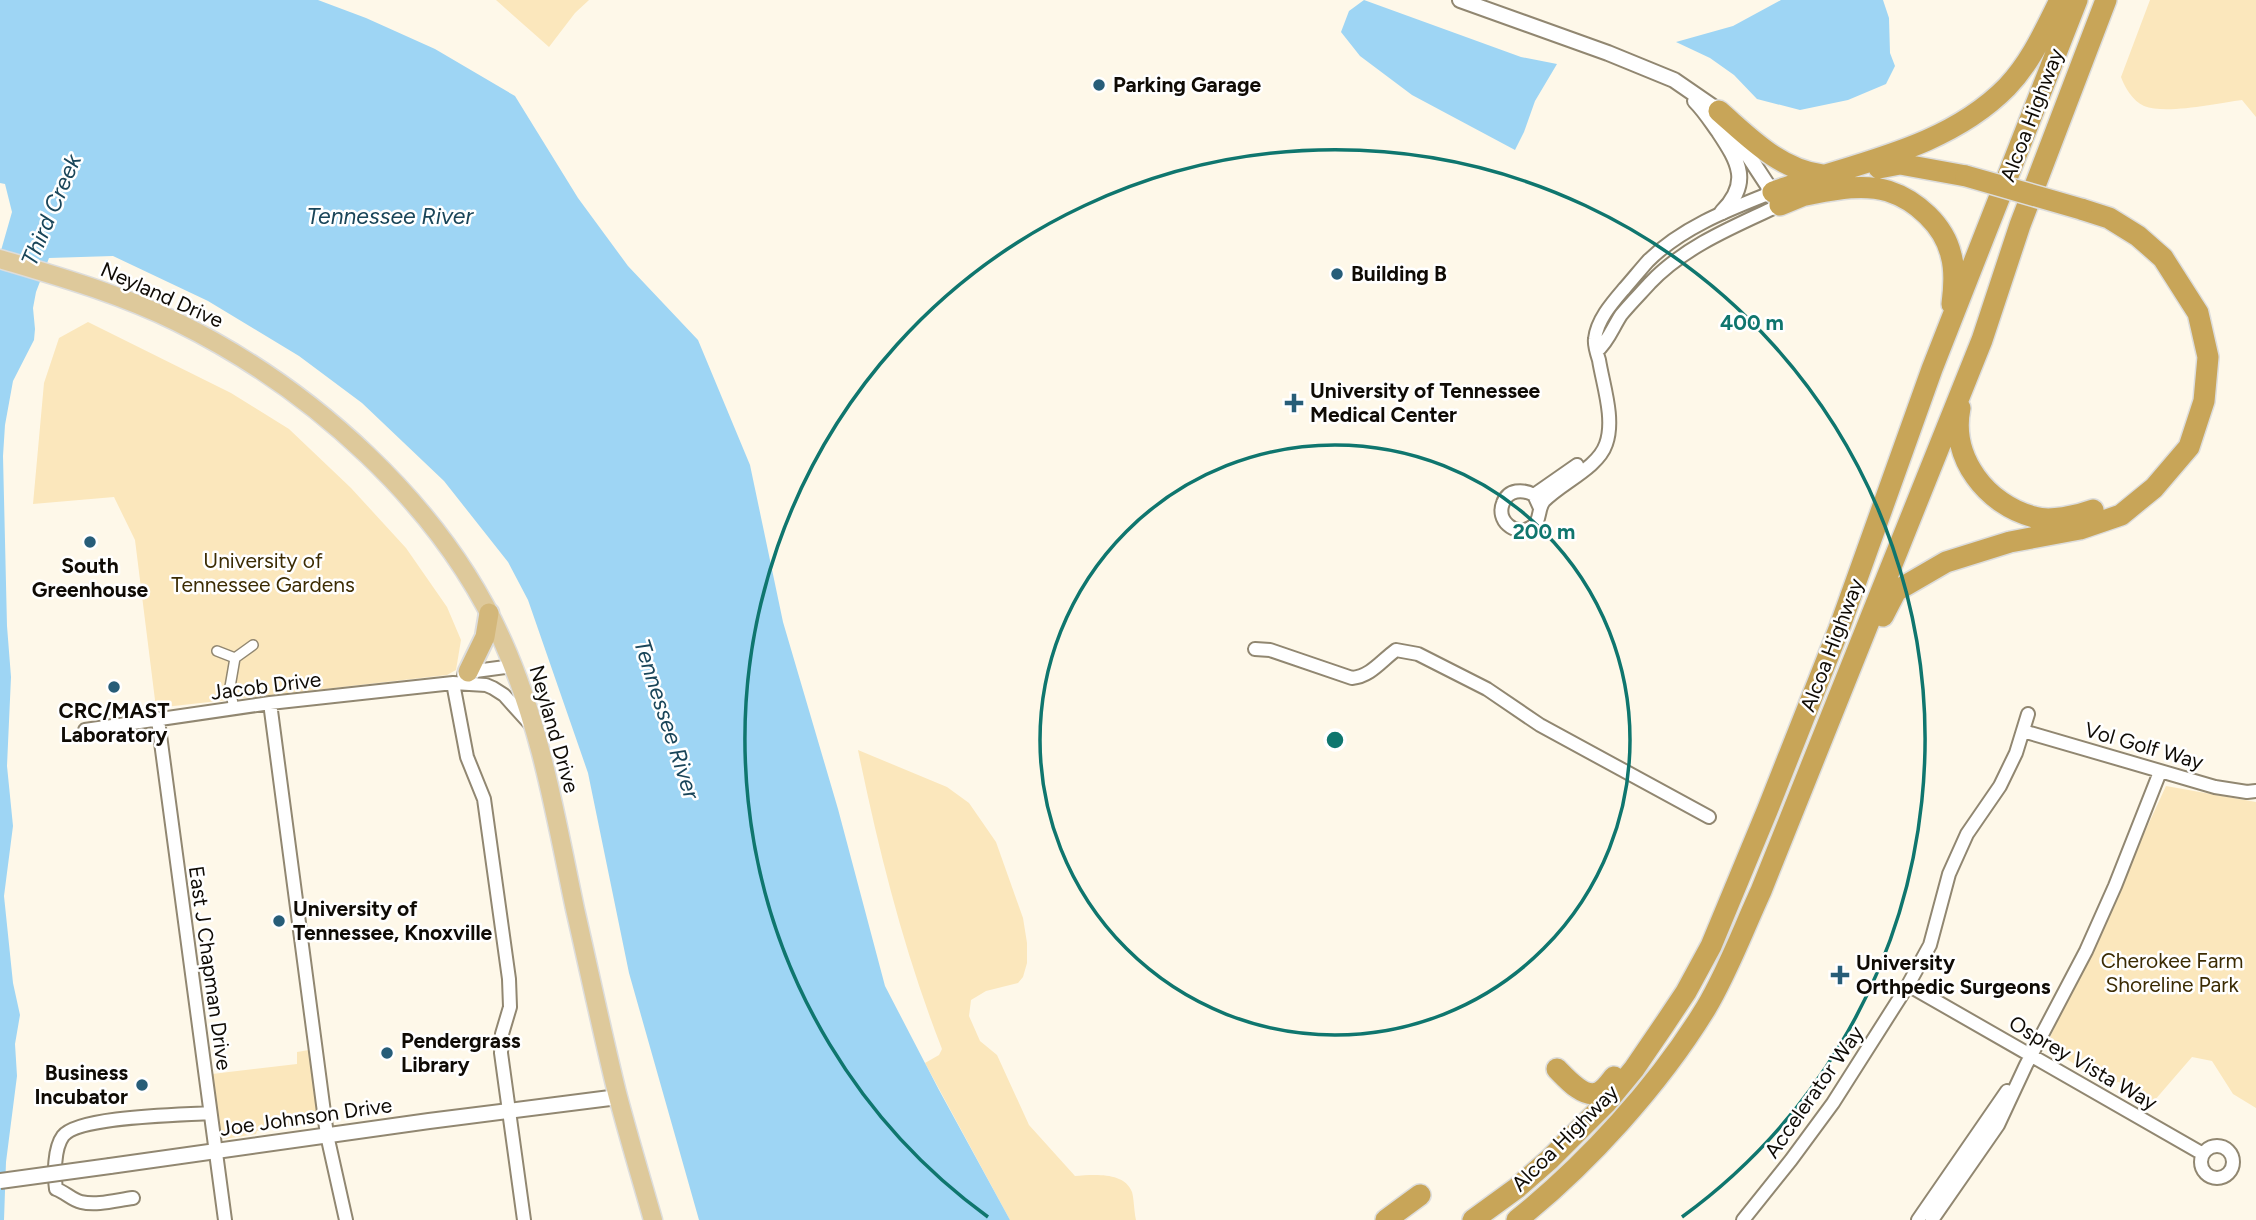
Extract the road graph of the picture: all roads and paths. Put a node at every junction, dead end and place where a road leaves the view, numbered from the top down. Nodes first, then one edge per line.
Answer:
1 (1460, 0) edge
2 (2060, 0) edge
3 (2077, 0) edge
4 (2106, 0) edge
5 (1674, 80) junction
6 (1718, 111) junction
7 (1820, 175) junction
8 (1965, 183) junction
9 (1806, 195) junction
10 (1777, 199) junction
11 (1723, 212) junction
12 (2079, 215) junction
13 (0, 258) edge
14 (1949, 327) junction
15 (1597, 351) junction
16 (1965, 382) junction
17 (1607, 431) junction
18 (1534, 495) junction
19 (1540, 508) junction
20 (489, 613) junction
21 (253, 645) dead end
22 (1255, 649) dead end
23 (217, 651) dead end
24 (234, 658) junction
25 (513, 666) junction
26 (460, 678) junction
27 (270, 703) junction
28 (233, 704) dead end
29 (2028, 714) dead end
30 (158, 720) junction
31 (535, 729) junction
32 (85, 730) dead end
33 (2023, 731) junction
34 (2160, 772) junction
35 (2256, 791) edge
36 (1800, 793) junction
37 (1709, 817) dead end
38 (1743, 870) junction
39 (1908, 985) junction
40 (2028, 1061) junction
41 (1557, 1069) dead end
42 (618, 1097) junction
43 (510, 1112) junction
44 (210, 1113) junction
45 (327, 1135) junction
46 (216, 1152) junction
47 (2203, 1153) dead end
48 (0, 1181) edge
49 (1420, 1195) dead end
50 (133, 1198) dead end
51 (225, 1220) edge
52 (346, 1220) edge
53 (524, 1220) edge
54 (653, 1220) edge
55 (1386, 1220) edge
56 (1473, 1220) edge
57 (1517, 1220) edge
58 (1743, 1220) edge
59 (1918, 1220) edge
60 (1932, 1220) edge

1 - 5 street
2 - 7 highway
3 - 14 highway, Alcoa Highway
4 - 16 highway, Alcoa Highway
5 - 6 street
5 - 11 street
6 - 7 highway
6 - 10 street
7 - 8 highway
7 - 10 highway
8 - 9 highway
8 - 12 highway, bridge
9 - 10 highway
9 - 14 highway
10 - 11 street
10 - 15 street
11 - 15 street
12 - 16 highway
12 - 36 highway
13 - 20 main road, Neyland Drive
14 - 38 highway, Alcoa Highway
15 - 17 street
16 - 36 highway, Alcoa Highway
17 - 18 street
17 - 19 street
18 - 19 street
18 - 19 street
20 - 25 main road, Neyland Drive
20 - 26 highway
21 - 24 street
22 - 37 street
23 - 24 street
24 - 28 street
25 - 26 street, Jacob Drive
25 - 31 main road, Neyland Drive
26 - 27 street, Jacob Drive
26 - 31 street, Jacob Drive
26 - 43 street
27 - 30 street, Jacob Drive
27 - 45 street
29 - 33 street, Accelerator Way
30 - 32 street, Jacob Drive
30 - 44 street, East J Chapman Drive
31 - 42 main road, Neyland Drive
33 - 34 street, Vol Golf Way
33 - 39 street, Accelerator Way
34 - 35 street, Vol Golf Way
34 - 40 street
36 - 57 highway, Alcoa Highway
38 - 41 highway
38 - 56 highway, Alcoa Highway
39 - 40 street, Osprey Vista Way
39 - 58 street, Accelerator Way
40 - 47 street, Osprey Vista Way
40 - 59 street
40 - 60 street
42 - 43 street, Joe Johnson Drive
42 - 54 main road, Neyland Drive
43 - 45 street, Joe Johnson Drive
43 - 53 street
44 - 46 street, East J Chapman Drive
44 - 50 street
45 - 46 street, Joe Johnson Drive
45 - 52 street
46 - 48 street, Joe Johnson Drive, bridge
46 - 51 street, East J Chapman Drive
49 - 55 highway

